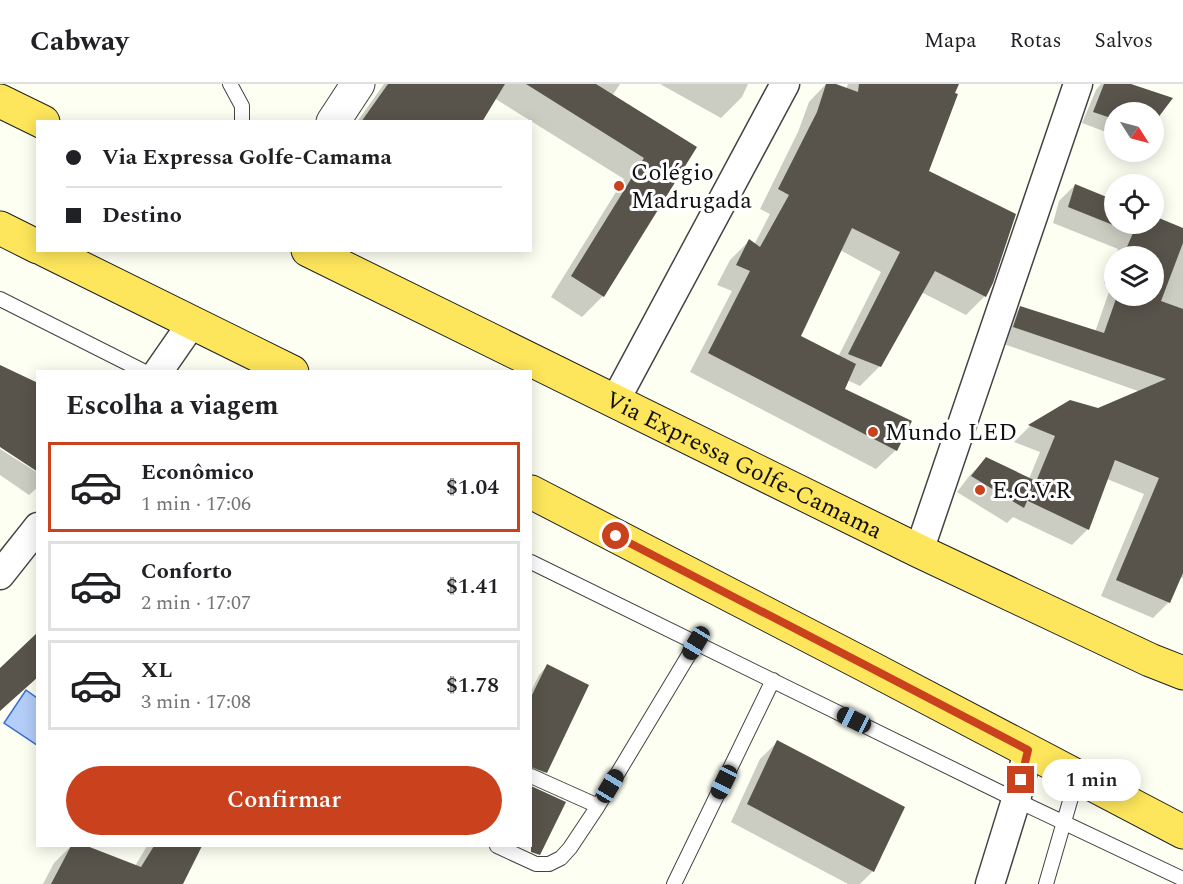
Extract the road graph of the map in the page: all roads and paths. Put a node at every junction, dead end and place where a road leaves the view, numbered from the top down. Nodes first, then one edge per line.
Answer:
1 (230, 84) edge
2 (358, 84) edge
3 (785, 84) edge
4 (1078, 84) edge
5 (0, 101) edge
6 (39, 120) edge
7 (242, 120) edge
8 (334, 120) edge
9 (0, 228) edge
10 (36, 246) edge
11 (49, 252) edge
12 (312, 252) edge
13 (0, 299) edge
14 (192, 323) junction
15 (141, 370) edge
16 (159, 370) edge
17 (288, 370) edge
18 (615, 401) junction
19 (532, 493) edge
20 (36, 530) edge
21 (919, 551) junction
22 (532, 563) edge
23 (0, 575) edge
24 (696, 643) junction
25 (1150, 660) junction
26 (1183, 673) edge
27 (1183, 678) edge
28 (773, 681) junction
29 (1028, 750) junction
30 (532, 776) edge
31 (1080, 778) junction
32 (1016, 800) junction
33 (598, 806) junction
34 (1183, 819) edge
35 (1064, 822) junction
36 (1183, 832) edge
37 (498, 847) edge
38 (1183, 879) edge
39 (674, 884) edge
40 (990, 884) edge
41 (1046, 884) edge

1 - 7 lane
2 - 8 street
3 - 18 street
4 - 21 street
5 - 6 highway
9 - 10 highway
11 - 14 highway
12 - 18 highway, Via Expressa Golfe-Camama
13 - 15 lane
14 - 16 street
14 - 17 highway
18 - 21 highway, Via Expressa Golfe-Camama
19 - 29 highway
20 - 23 street
21 - 25 highway, Via Expressa Golfe-Camama
22 - 24 lane
24 - 28 lane
24 - 33 lane
25 - 26 highway, Via Expressa Golfe-Camama
25 - 27 highway
28 - 32 lane
28 - 39 lane
29 - 31 highway
29 - 32 street
30 - 33 lane
31 - 34 highway
31 - 35 lane
31 - 36 highway
32 - 35 lane
32 - 40 street
33 - 37 lane
35 - 38 lane
35 - 41 lane

